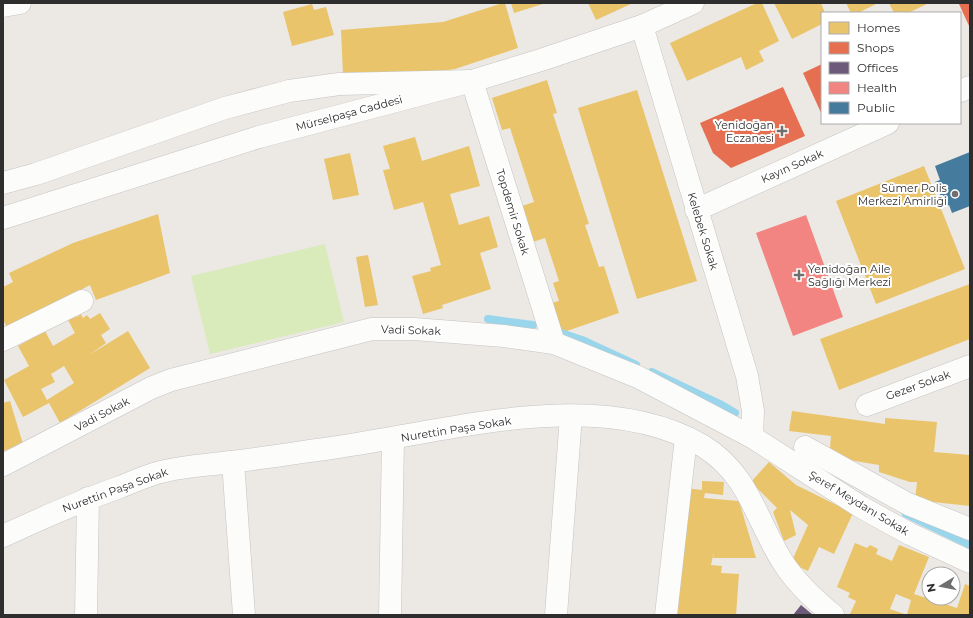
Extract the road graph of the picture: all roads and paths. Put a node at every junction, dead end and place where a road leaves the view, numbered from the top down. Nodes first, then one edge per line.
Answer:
1 (20, 3) edge
2 (693, 3) edge
3 (3, 6) edge
4 (642, 26) junction
5 (472, 81) junction
6 (970, 86) edge
7 (961, 90) edge
8 (886, 124) edge
9 (3, 183) edge
10 (696, 210) junction
11 (3, 218) edge
12 (82, 301) dead end
13 (3, 340) edge
14 (554, 343) junction
15 (970, 366) edge
16 (867, 405) dead end
17 (571, 416) junction
18 (732, 426) junction
19 (752, 437) junction
20 (686, 438) junction
21 (393, 439) junction
22 (805, 447) dead end
23 (714, 454) junction
24 (233, 462) junction
25 (3, 465) edge
26 (88, 498) junction
27 (970, 529) edge
28 (3, 536) edge
29 (970, 562) edge
30 (86, 615) edge
31 (244, 615) edge
32 (390, 615) edge
33 (556, 615) edge
34 (666, 615) edge
35 (833, 615) edge

1 - 3 street
2 - 4 street, Mürselpaşa Caddesi
4 - 5 street, Mürselpaşa Caddesi
4 - 10 street, Kelebek Sokak
5 - 9 street
5 - 11 street, Mürselpaşa Caddesi
5 - 14 street, Topdemir Sokak
6 - 7 street
8 - 10 street, Kayın Sokak
10 - 19 street, Kelebek Sokak
12 - 13 street
14 - 18 street, Vadi Sokak
14 - 25 street, Vadi Sokak
15 - 16 street, Gezer Sokak
17 - 20 street, Nurettin Paşa Sokak
17 - 21 street, Nurettin Paşa Sokak
17 - 33 street
18 - 19 street, Vadi Sokak
18 - 23 street
19 - 29 street, Şeref Meydanı Sokak
20 - 23 street, Nurettin Paşa Sokak
20 - 34 street
21 - 24 street, Nurettin Paşa Sokak
21 - 32 street
22 - 27 street
23 - 35 street, Nurettin Paşa Sokak
24 - 26 street, Nurettin Paşa Sokak
24 - 31 street
26 - 28 street, Nurettin Paşa Sokak
26 - 30 street

